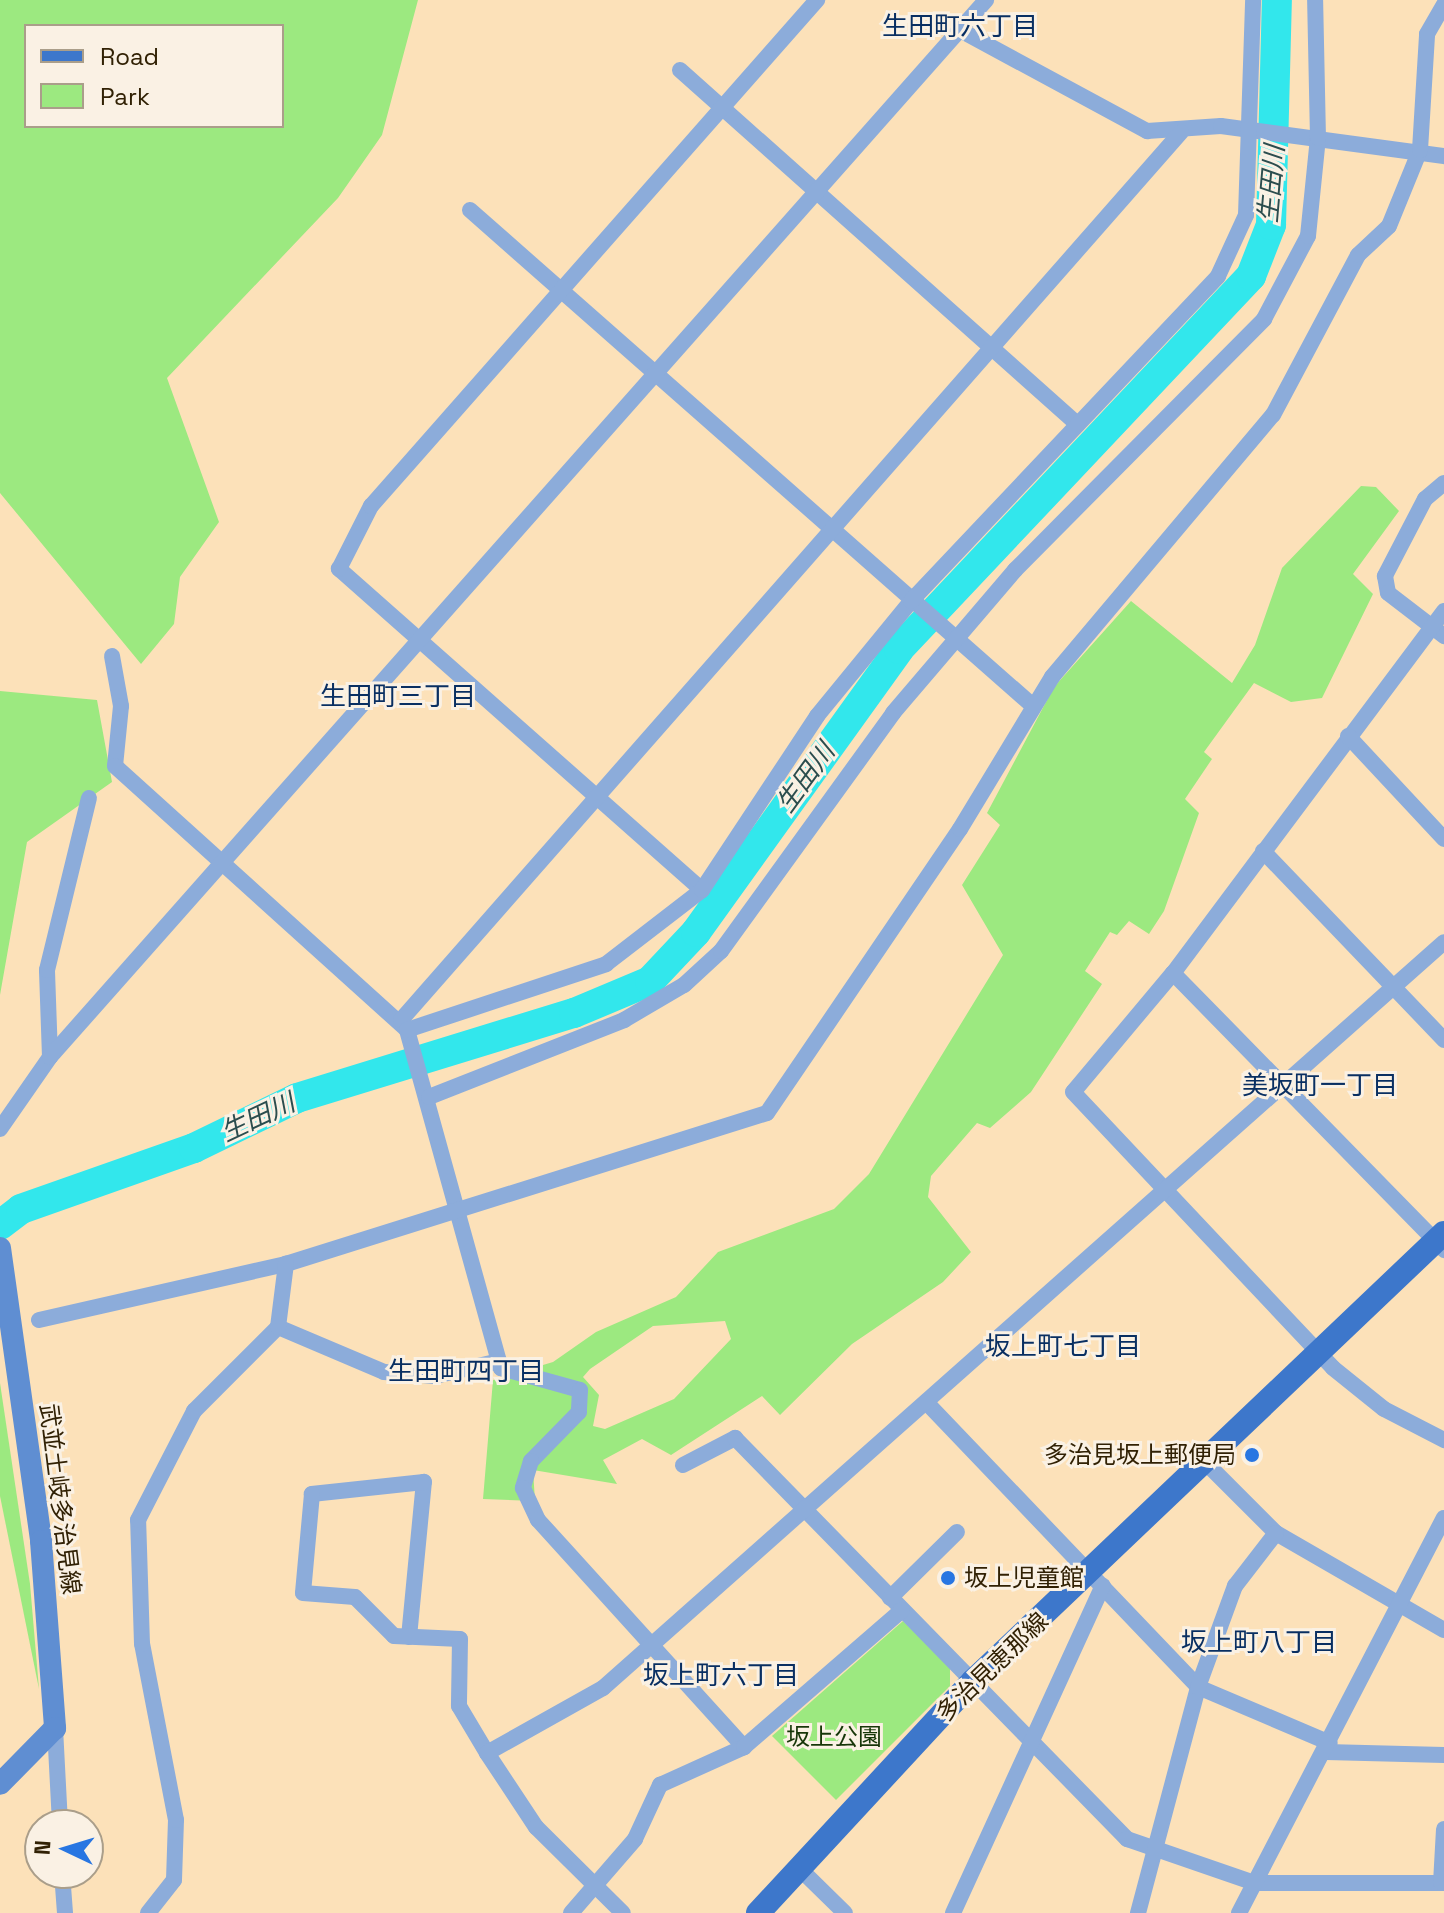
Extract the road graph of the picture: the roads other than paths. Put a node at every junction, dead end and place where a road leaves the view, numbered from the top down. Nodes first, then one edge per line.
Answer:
1 (817, 0) edge
2 (986, 0) edge
3 (1253, 0) edge
4 (1315, 0) edge
5 (1444, 4) edge
6 (960, 30) junction
7 (680, 70) dead end
8 (722, 109) junction
9 (1248, 129) junction
10 (1181, 132) junction
11 (1318, 138) junction
12 (1420, 150) junction
13 (1444, 156) edge
14 (815, 193) junction
15 (470, 210) dead end
16 (559, 293) junction
17 (991, 351) junction
18 (653, 372) junction
19 (1075, 422) junction
20 (1444, 483) edge
21 (832, 531) junction
22 (911, 601) junction
23 (1444, 611) edge
24 (1438, 632) edge
25 (419, 640) junction
26 (957, 641) junction
27 (112, 656) dead end
28 (1033, 706) junction
29 (1348, 736) junction
30 (597, 796) junction
31 (89, 798) dead end
32 (1444, 839) edge
33 (1263, 851) junction
34 (221, 865) junction
35 (702, 890) junction
36 (1444, 942) edge
37 (1173, 973) junction
38 (1394, 989) junction
39 (404, 1025) junction
40 (1444, 1040) edge
41 (50, 1057) junction
42 (1281, 1087) junction
43 (429, 1097) junction
44 (0, 1129) edge
45 (1164, 1192) junction
46 (459, 1210) junction
47 (1440, 1242) edge
48 (0, 1248) edge
49 (286, 1264) junction
50 (39, 1320) dead end
51 (278, 1327) junction
52 (1317, 1349) junction
53 (499, 1361) junction
54 (926, 1402) junction
55 (1444, 1440) edge
56 (1203, 1460) junction
57 (683, 1465) dead end
58 (806, 1507) junction
59 (1444, 1518) edge
60 (957, 1532) dead end
61 (1276, 1533) junction
62 (1097, 1580) junction
63 (896, 1604) junction
64 (1400, 1607) junction
65 (1444, 1630) edge
66 (409, 1637) junction
67 (653, 1644) junction
68 (973, 1681) junction
69 (1198, 1687) junction
70 (55, 1728) junction
71 (1031, 1742) junction
72 (744, 1747) junction
73 (1328, 1747) junction
74 (487, 1753) junction
75 (1444, 1755) edge
76 (0, 1784) edge
77 (59, 1809) edge
78 (1444, 1829) edge
79 (1155, 1850) junction
80 (797, 1866) junction
81 (1255, 1883) junction
82 (1443, 1883) edge
83 (63, 1889) edge
84 (598, 1889) junction
85 (65, 1913) edge
86 (148, 1913) edge
87 (571, 1913) edge
88 (623, 1913) edge
89 (758, 1913) edge
90 (845, 1913) edge
91 (953, 1913) edge
92 (1138, 1913) edge
93 (1239, 1913) edge

1 - 8 street
2 - 6 street
3 - 9 street
4 - 11 street
5 - 12 street
6 - 10 street
6 - 14 street
7 - 8 street
8 - 14 street
8 - 16 street
9 - 10 street
9 - 11 street
9 - 19 street
10 - 17 street
11 - 12 street
11 - 26 street
12 - 13 street
12 - 28 street
14 - 17 street
14 - 18 street
15 - 16 street
16 - 18 street
16 - 25 street
17 - 19 street
17 - 21 street
18 - 21 street
18 - 25 street
19 - 22 street
20 - 24 street
21 - 22 street
21 - 30 street
22 - 26 street
22 - 35 street
23 - 24 street
24 - 29 street
25 - 30 street
25 - 34 street
26 - 28 street
26 - 43 street
27 - 34 street
28 - 46 street
29 - 32 street
29 - 33 street
30 - 35 street
30 - 39 street
31 - 41 street
33 - 37 street
33 - 38 street
34 - 39 street
34 - 41 street
35 - 39 street
36 - 38 street
37 - 42 street
37 - 45 street
38 - 40 street
38 - 42 street
39 - 43 street
41 - 44 street
42 - 45 street
42 - 47 street
43 - 46 street
45 - 52 street
45 - 54 street
46 - 49 street
46 - 53 street
47 - 52 main road, 多治見恵那線
48 - 70 main road, 武並土岐多治見線
49 - 50 street
49 - 51 street
51 - 53 street
51 - 86 street
52 - 55 street
52 - 56 main road, 多治見恵那線
53 - 67 street
54 - 58 street
54 - 62 street
56 - 61 street
56 - 62 main road, 多治見恵那線
57 - 58 street
58 - 63 street
58 - 67 street
59 - 64 street
60 - 63 street
61 - 64 street
61 - 69 street
62 - 68 main road, 多治見恵那線
62 - 69 street
62 - 71 street
63 - 68 street
63 - 72 street
64 - 65 street
64 - 73 street
66 - 66 street
66 - 74 street
67 - 72 street
67 - 74 street
68 - 71 street
68 - 80 main road, 多治見恵那線
69 - 73 street
69 - 79 street
70 - 76 main road
70 - 77 street
71 - 79 street
71 - 91 street
72 - 84 street
73 - 75 street
73 - 81 street
74 - 84 street
78 - 82 street
79 - 81 street
79 - 92 street
80 - 89 main road, 多治見恵那線
80 - 90 street
81 - 82 street
81 - 93 street
83 - 85 street
84 - 87 street
84 - 88 street

